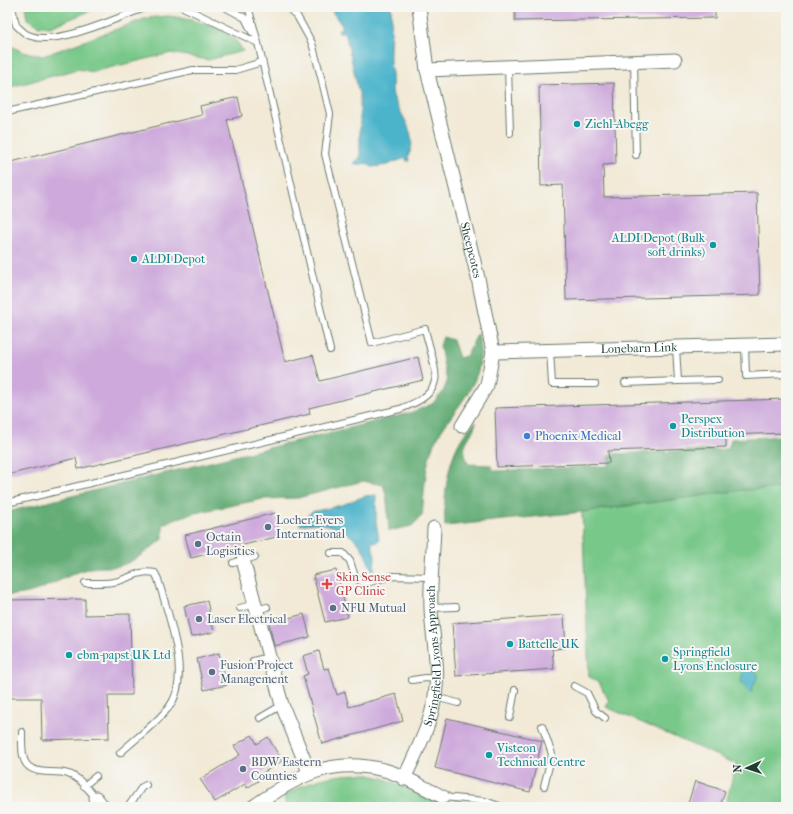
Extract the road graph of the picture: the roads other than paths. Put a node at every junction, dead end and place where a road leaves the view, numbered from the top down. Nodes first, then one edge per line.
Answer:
1 (12, 7) edge
2 (147, 7) edge
3 (183, 7) edge
4 (225, 7) edge
5 (244, 7) edge
6 (287, 7) edge
7 (419, 7) edge
8 (258, 42) junction
9 (675, 60) dead end
10 (262, 62) junction
11 (634, 62) junction
12 (508, 67) junction
13 (427, 70) junction
14 (7, 112) edge
15 (510, 133) dead end
16 (636, 155) dead end
17 (786, 344) edge
18 (746, 345) junction
19 (676, 347) junction
20 (330, 350) dead end
21 (550, 350) junction
22 (493, 352) junction
23 (786, 374) edge
24 (718, 380) dead end
25 (678, 381) junction
26 (625, 383) dead end
27 (595, 384) dead end
28 (462, 426) dead end
29 (7, 502) edge
30 (434, 528) dead end
31 (331, 553) dead end
32 (244, 560) dead end
33 (432, 577) junction
34 (85, 583) dead end
35 (259, 607) junction
36 (456, 607) dead end
37 (240, 608) dead end
38 (431, 608) junction
39 (269, 657) junction
40 (253, 661) dead end
41 (437, 679) junction
42 (412, 680) dead end
43 (574, 686) dead end
44 (515, 690) dead end
45 (435, 697) junction
46 (458, 703) dead end
47 (282, 706) junction
48 (510, 717) dead end
49 (260, 718) dead end
50 (605, 718) dead end
51 (542, 726) dead end
52 (22, 732) dead end
53 (120, 753) dead end
54 (309, 772) junction
55 (96, 776) dead end
56 (404, 779) junction
57 (146, 785) dead end
58 (84, 786) junction
59 (544, 786) dead end
60 (443, 797) joint
61 (99, 803) edge
62 (128, 807) edge
63 (253, 807) edge
64 (502, 807) edge

1 - 2 lane
3 - 8 lane
4 - 8 lane
5 - 8 lane
6 - 29 lane
7 - 13 street, Sheepcotes
8 - 10 lane
9 - 11 street
10 - 14 lane
10 - 20 lane
11 - 12 street
11 - 16 lane
12 - 13 street
12 - 15 lane
13 - 22 street, Sheepcotes
17 - 18 street, Lonebarn Link
18 - 19 street, Lonebarn Link
18 - 23 lane
19 - 21 street, Lonebarn Link
19 - 25 lane
21 - 22 street, Lonebarn Link
21 - 27 lane
22 - 28 street, Sheepcotes
24 - 25 lane
25 - 26 lane
30 - 33 street, Springfield Lyons Approach
31 - 33 lane
32 - 35 street
33 - 38 street, Springfield Lyons Approach
34 - 53 lane
35 - 37 lane
35 - 39 street
36 - 38 lane
38 - 41 street, Springfield Lyons Approach
39 - 40 lane
39 - 47 street
41 - 42 lane
41 - 45 street, Springfield Lyons Approach
43 - 50 lane
44 - 48 lane
45 - 46 lane
45 - 56 street, Springfield Lyons Approach
47 - 49 lane
47 - 54 street
51 - 59 lane
52 - 58 lane
54 - 56 street
54 - 63 street
55 - 58 lane
56 - 60 street
57 - 62 lane
58 - 61 lane
60 - 64 lane

